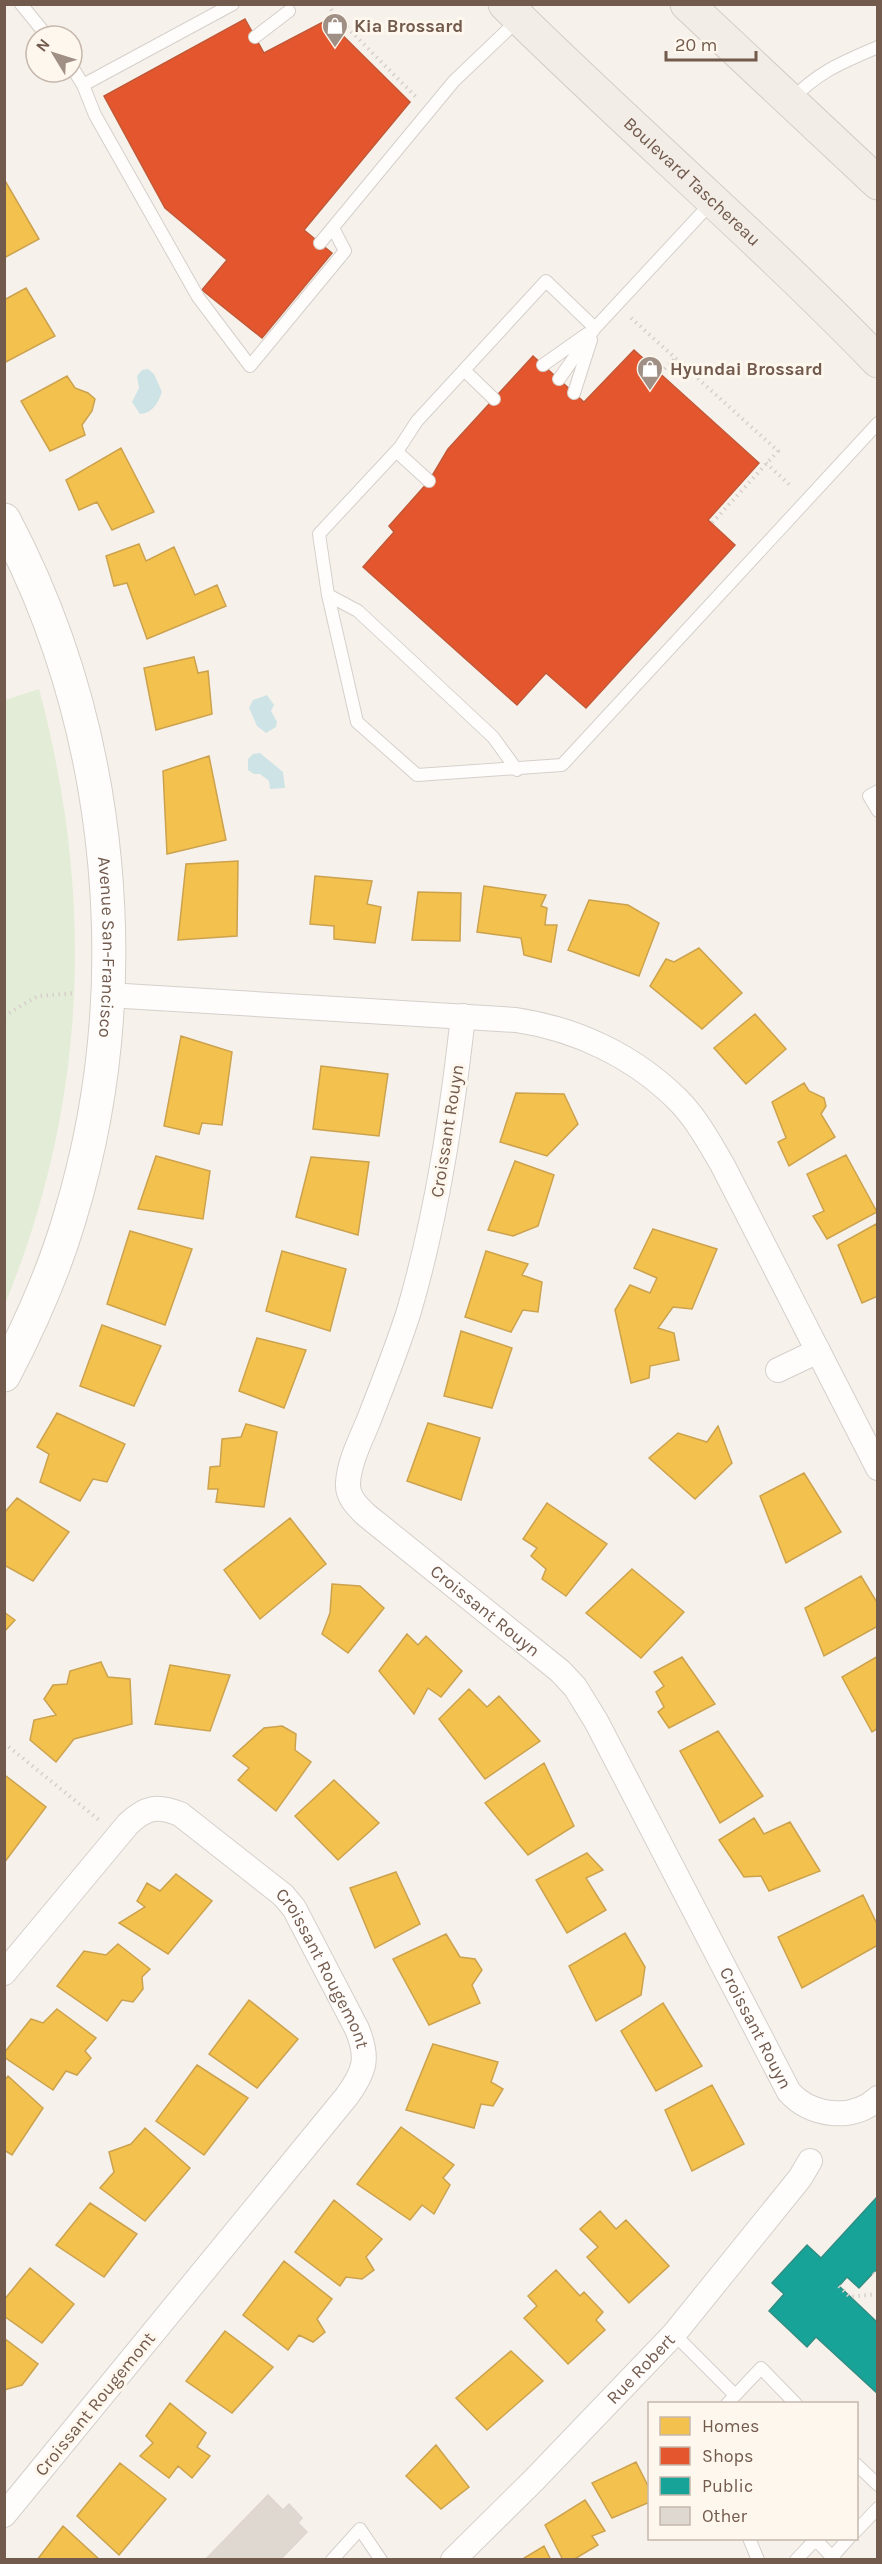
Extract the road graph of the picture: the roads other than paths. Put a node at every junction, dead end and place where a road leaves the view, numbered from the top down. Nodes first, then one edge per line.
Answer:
1 (21, 4) edge
2 (233, 4) edge
3 (302, 4) edge
4 (687, 4) edge
5 (288, 8) edge
6 (512, 12) edge
7 (37, 24) edge
8 (255, 37) dead end
9 (878, 47) edge
10 (83, 85) joint
11 (790, 101) junction
12 (878, 183) edge
13 (713, 201) junction
14 (333, 228) junction
15 (320, 243) dead end
16 (595, 328) junction
17 (878, 361) edge
18 (543, 365) dead end
19 (464, 370) junction
20 (559, 379) dead end
21 (574, 393) dead end
22 (494, 399) dead end
23 (878, 423) edge
24 (396, 451) junction
25 (429, 481) dead end
26 (4, 520) edge
27 (328, 595) junction
28 (517, 770) junction
29 (878, 791) edge
30 (878, 811) edge
31 (94, 994) junction
32 (463, 1016) junction
33 (818, 1351) junction
34 (778, 1370) dead end
35 (4, 1375) edge
36 (878, 1468) edge
37 (4, 1973) edge
38 (878, 2098) edge
39 (810, 2161) dead end
40 (674, 2334) junction
41 (731, 2399) edge
42 (795, 2402) edge
43 (858, 2466) edge
44 (878, 2485) edge
45 (878, 2508) edge
46 (4, 2515) edge
47 (858, 2529) edge
48 (750, 2540) edge
49 (813, 2540) edge
50 (815, 2540) edge
51 (847, 2540) edge
52 (833, 2558) edge
53 (332, 2559) edge
54 (381, 2559) edge
55 (453, 2559) edge
56 (758, 2559) edge
57 (796, 2559) edge

1 - 7 lane
2 - 10 lane
3 - 5 lane
4 - 11 main road
5 - 8 lane
6 - 13 main road, Boulevard Taschereau
6 - 14 lane
9 - 11 lane
10 - 14 lane
11 - 12 main road
13 - 16 lane
13 - 17 main road, Boulevard Taschereau
14 - 15 lane
16 - 18 lane
16 - 19 lane
16 - 20 lane
16 - 21 lane
19 - 22 lane
19 - 24 lane
23 - 28 lane
24 - 25 lane
24 - 27 lane
26 - 31 street, Avenue San-Francisco
27 - 28 lane
27 - 28 lane
29 - 30 lane
31 - 32 street
31 - 35 street, Avenue San-Francisco
32 - 33 street
32 - 38 street, Croissant Rouyn
33 - 34 street
33 - 36 street
37 - 46 street, Croissant Rougemont
39 - 40 street, Rue Robert
40 - 41 lane
40 - 55 street, Rue Robert
41 - 42 lane
43 - 44 lane
45 - 47 lane
48 - 56 lane
49 - 57 lane
50 - 52 lane
51 - 52 lane
53 - 54 lane

